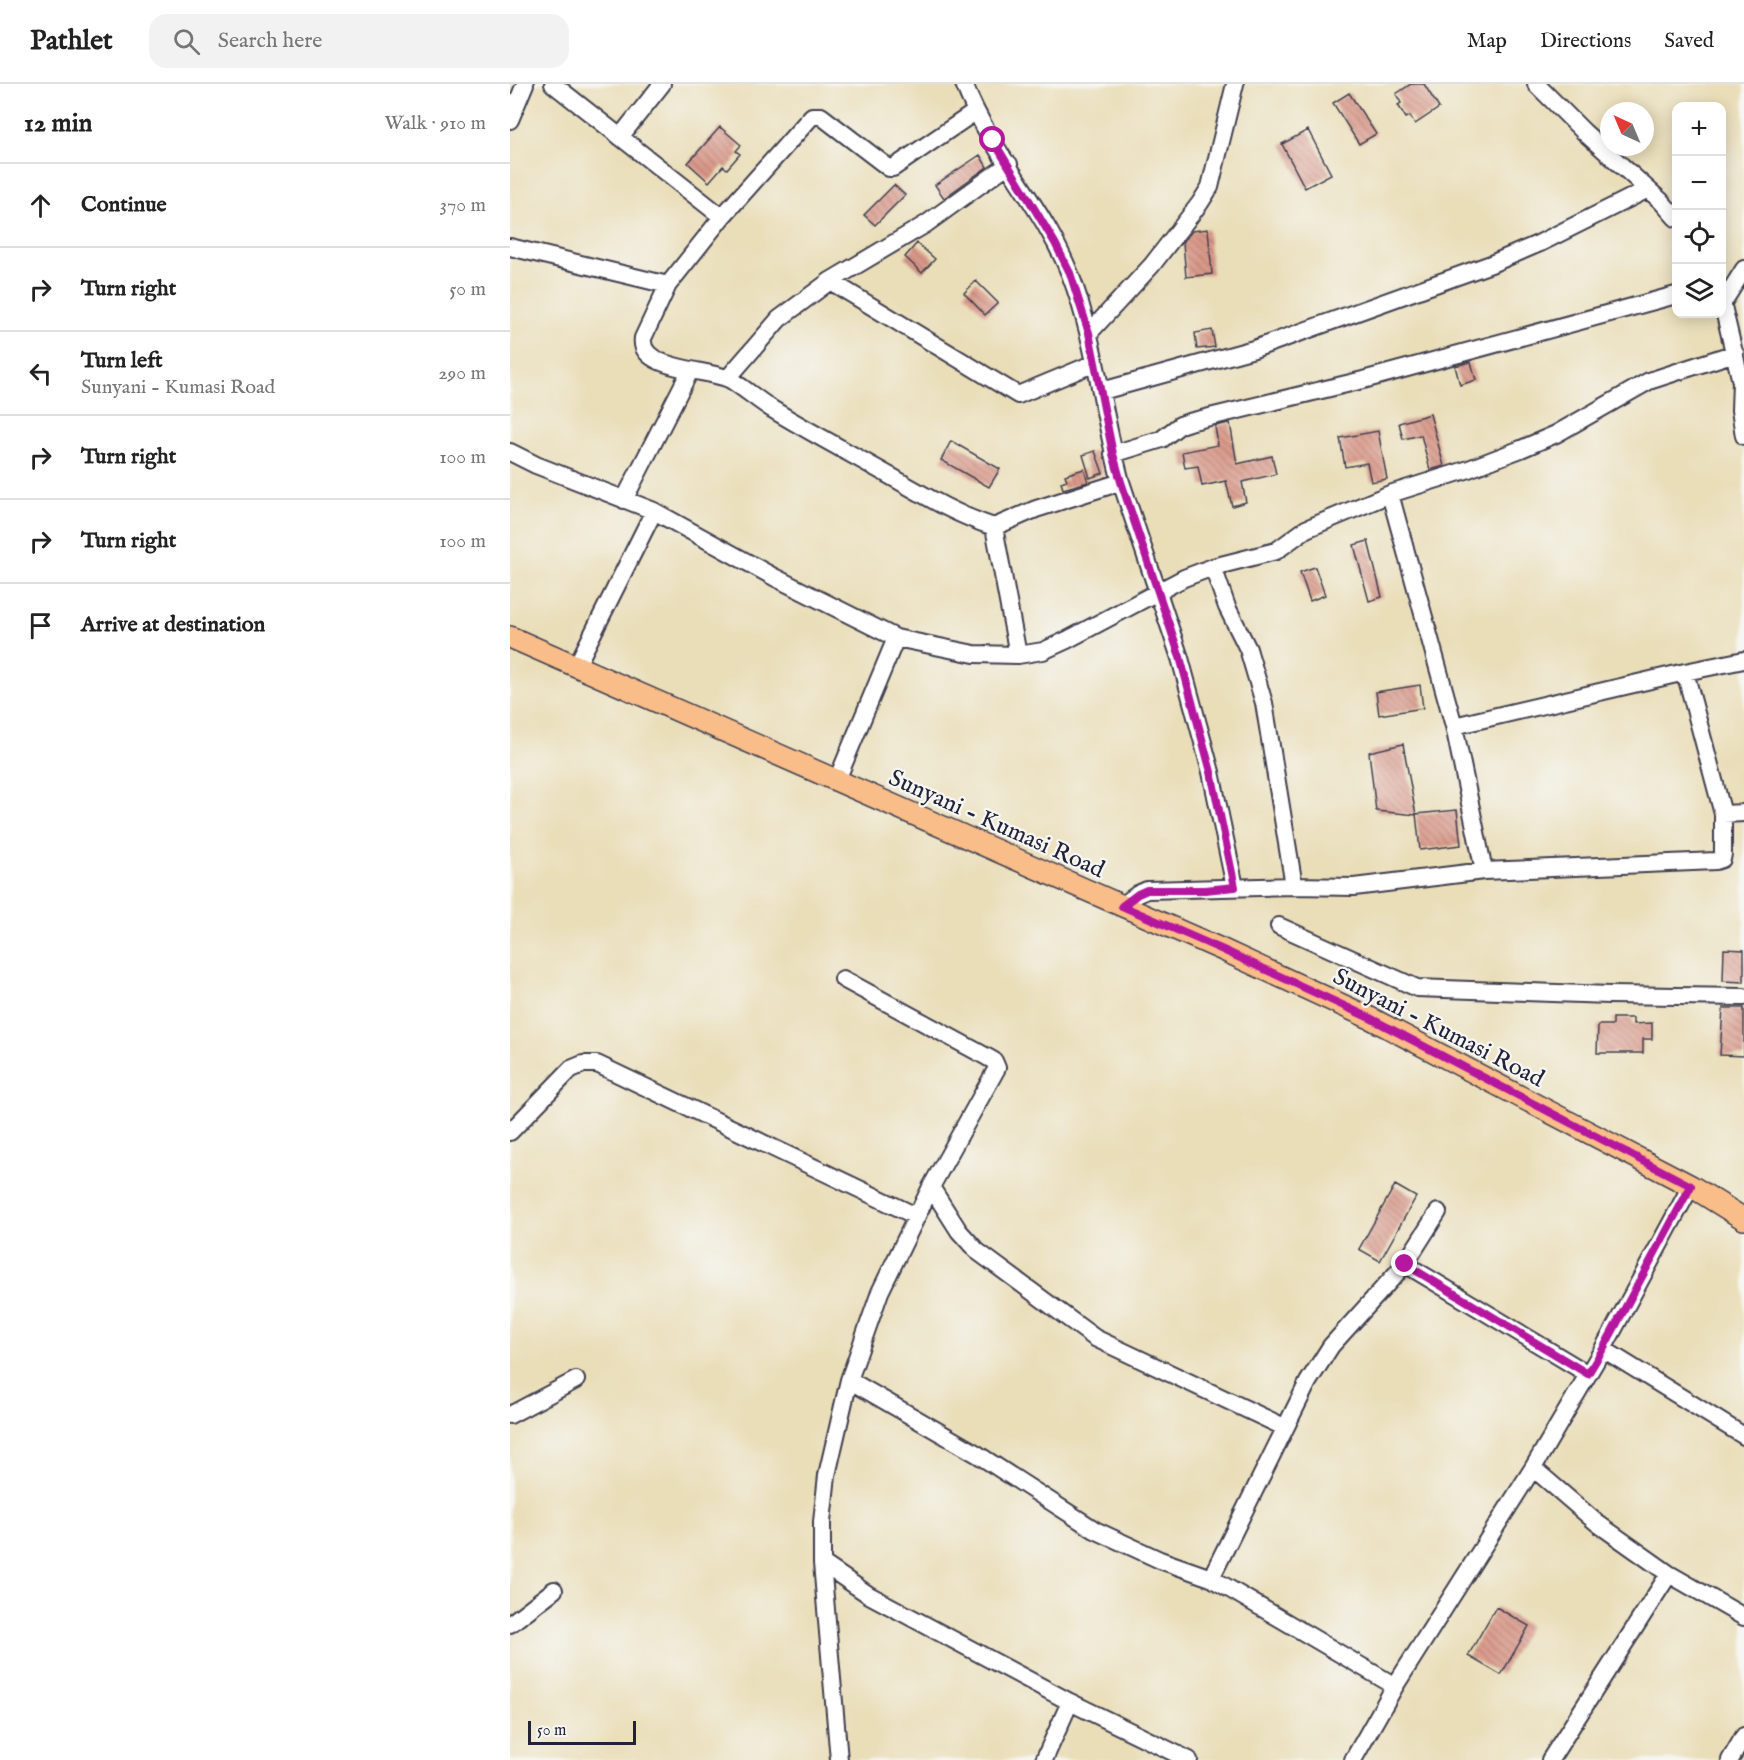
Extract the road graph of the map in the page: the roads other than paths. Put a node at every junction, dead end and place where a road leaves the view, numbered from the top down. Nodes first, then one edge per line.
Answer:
1 (525, 84) edge
2 (553, 84) edge
3 (662, 84) edge
4 (964, 84) edge
5 (1235, 84) edge
6 (1536, 84) edge
7 (975, 112) junction
8 (510, 120) edge
9 (620, 137) junction
10 (1009, 164) junction
11 (1648, 189) junction
12 (1672, 213) edge
13 (722, 217) junction
14 (510, 247) edge
15 (1744, 268) edge
16 (830, 281) junction
17 (668, 285) junction
18 (1672, 296) edge
19 (1726, 297) edge
20 (1726, 318) edge
21 (1089, 333) junction
22 (1735, 353) junction
23 (1095, 363) junction
24 (690, 371) junction
25 (728, 378) junction
26 (1102, 391) junction
27 (1744, 436) edge
28 (510, 452) edge
29 (1113, 454) junction
30 (1121, 482) junction
31 (1390, 494) junction
32 (624, 501) junction
33 (654, 512) junction
34 (994, 527) junction
35 (1213, 567) junction
36 (1159, 591) junction
37 (510, 637) edge
38 (896, 638) junction
39 (1018, 655) junction
40 (1744, 660) edge
41 (576, 667) junction
42 (1685, 672) junction
43 (1454, 726) junction
44 (837, 780) junction
45 (1744, 813) edge
46 (1723, 814) junction
47 (1484, 871) junction
48 (1294, 886) junction
49 (1235, 887) junction
50 (1122, 906) junction
51 (1279, 926) dead end
52 (843, 979) dead end
53 (1744, 997) edge
54 (510, 1132) edge
55 (1691, 1186) junction
56 (931, 1187) junction
57 (1438, 1212) dead end
58 (916, 1216) junction
59 (1744, 1219) edge
60 (1405, 1264) junction
61 (1603, 1349) junction
62 (1588, 1374) junction
63 (576, 1380) dead end
64 (849, 1380) junction
65 (510, 1415) edge
66 (1284, 1427) junction
67 (1744, 1436) edge
68 (1533, 1468) junction
69 (822, 1563) junction
70 (1670, 1574) junction
71 (1210, 1578) junction
72 (554, 1590) dead end
73 (1744, 1617) edge
74 (510, 1624) edge
75 (1395, 1686) junction
76 (1070, 1702) junction
77 (1744, 1736) edge
78 (839, 1760) edge
79 (1044, 1760) edge
80 (1189, 1760) edge
81 (1353, 1760) edge
82 (1550, 1760) edge
83 (1730, 1760) edge

1 - 8 street
2 - 9 street
3 - 9 street
4 - 7 street
5 - 21 street
6 - 11 street
7 - 10 street
7 - 13 street
9 - 13 street
10 - 16 street
10 - 21 street
11 - 12 street
11 - 26 street
13 - 17 street
14 - 17 street
15 - 19 street
16 - 23 street
16 - 25 street
17 - 24 street
18 - 29 street
20 - 22 street
21 - 23 street
22 - 27 street
22 - 31 street
23 - 26 street
24 - 25 street
24 - 32 street
25 - 34 street
26 - 29 street
28 - 32 street
29 - 30 street
30 - 34 street
30 - 36 street
31 - 35 street
31 - 43 street
32 - 33 street
33 - 38 street
33 - 41 street
34 - 39 street
35 - 36 street
35 - 48 street
36 - 39 street
36 - 49 street
37 - 41 main road, Sunyani - Kumasi Road
38 - 39 street
38 - 44 street
40 - 42 street
41 - 44 main road, Sunyani - Kumasi Road
42 - 43 street
42 - 46 street
43 - 47 street
44 - 50 main road, Sunyani - Kumasi Road
45 - 46 street
46 - 47 street
47 - 48 street
48 - 49 street
49 - 50 street
50 - 55 main road, Sunyani - Kumasi Road
51 - 53 street
52 - 56 street
54 - 58 street
55 - 59 main road, Sunyani - Kumasi Road
55 - 61 street
56 - 58 street
56 - 66 street
57 - 60 street
58 - 64 street
60 - 62 street
60 - 66 street
61 - 62 street
61 - 67 street
62 - 68 street
63 - 65 street
64 - 69 street
64 - 71 street
66 - 71 street
68 - 70 street
68 - 75 street
69 - 76 street
69 - 78 street
70 - 73 street
70 - 82 street
71 - 75 street
72 - 74 street
75 - 81 street
76 - 79 street
76 - 80 street
77 - 83 street

